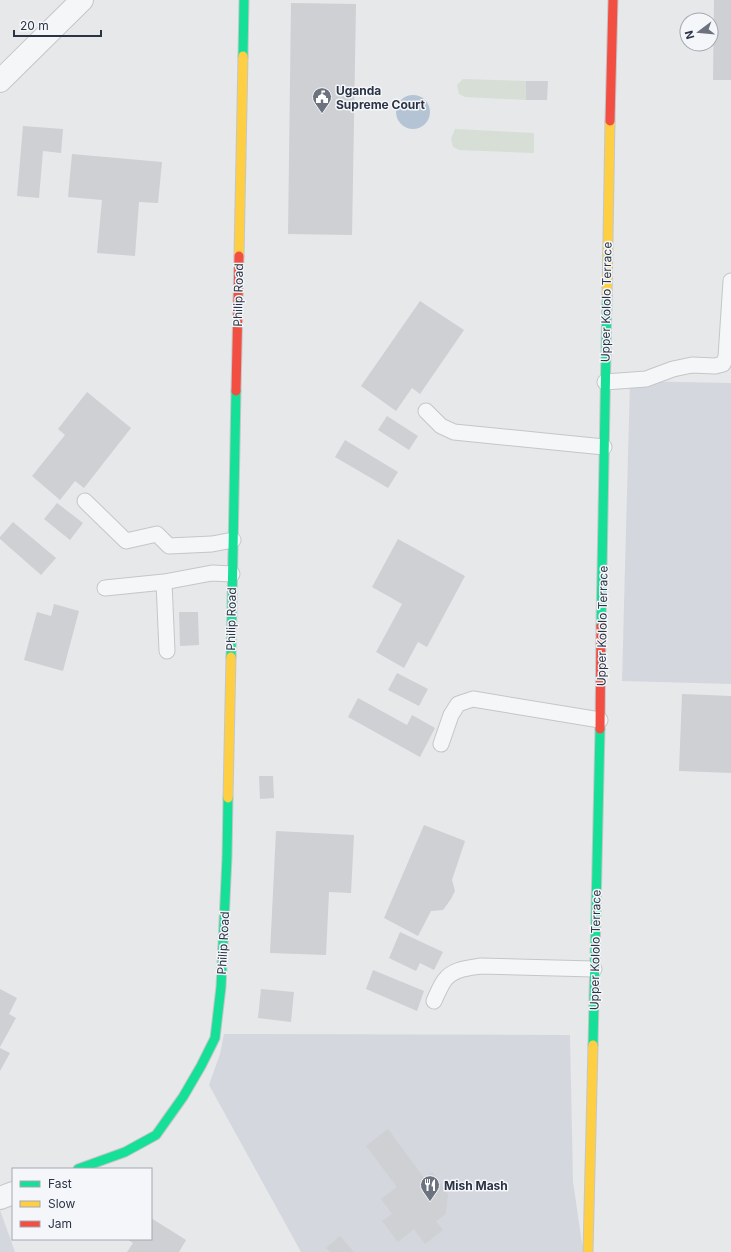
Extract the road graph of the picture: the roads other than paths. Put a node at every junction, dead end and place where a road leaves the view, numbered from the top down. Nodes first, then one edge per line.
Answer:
1 (82, 0) edge
2 (244, 0) edge
3 (613, 0) edge
4 (0, 80) edge
5 (731, 281) edge
6 (605, 382) junction
7 (426, 411) dead end
8 (604, 447) junction
9 (85, 501) dead end
10 (233, 540) junction
11 (232, 574) junction
12 (164, 582) junction
13 (105, 588) dead end
14 (166, 652) dead end
15 (600, 720) junction
16 (441, 744) dead end
17 (594, 969) junction
18 (434, 1001) dead end
19 (81, 1168) edge
20 (12, 1193) edge
21 (0, 1198) edge
22 (588, 1252) edge

1 - 4 street
2 - 10 main road, Philip Road
3 - 6 main road, Upper Kololo Terrace
5 - 6 lane
6 - 8 main road, Upper Kololo Terrace
7 - 8 lane
8 - 15 main road, Upper Kololo Terrace
9 - 10 lane
10 - 11 main road, Philip Road
11 - 12 lane
11 - 19 main road, Philip Road
12 - 13 lane
12 - 14 lane
15 - 16 lane
15 - 17 main road, Upper Kololo Terrace
17 - 18 lane
17 - 22 main road, Upper Kololo Terrace
20 - 21 street

